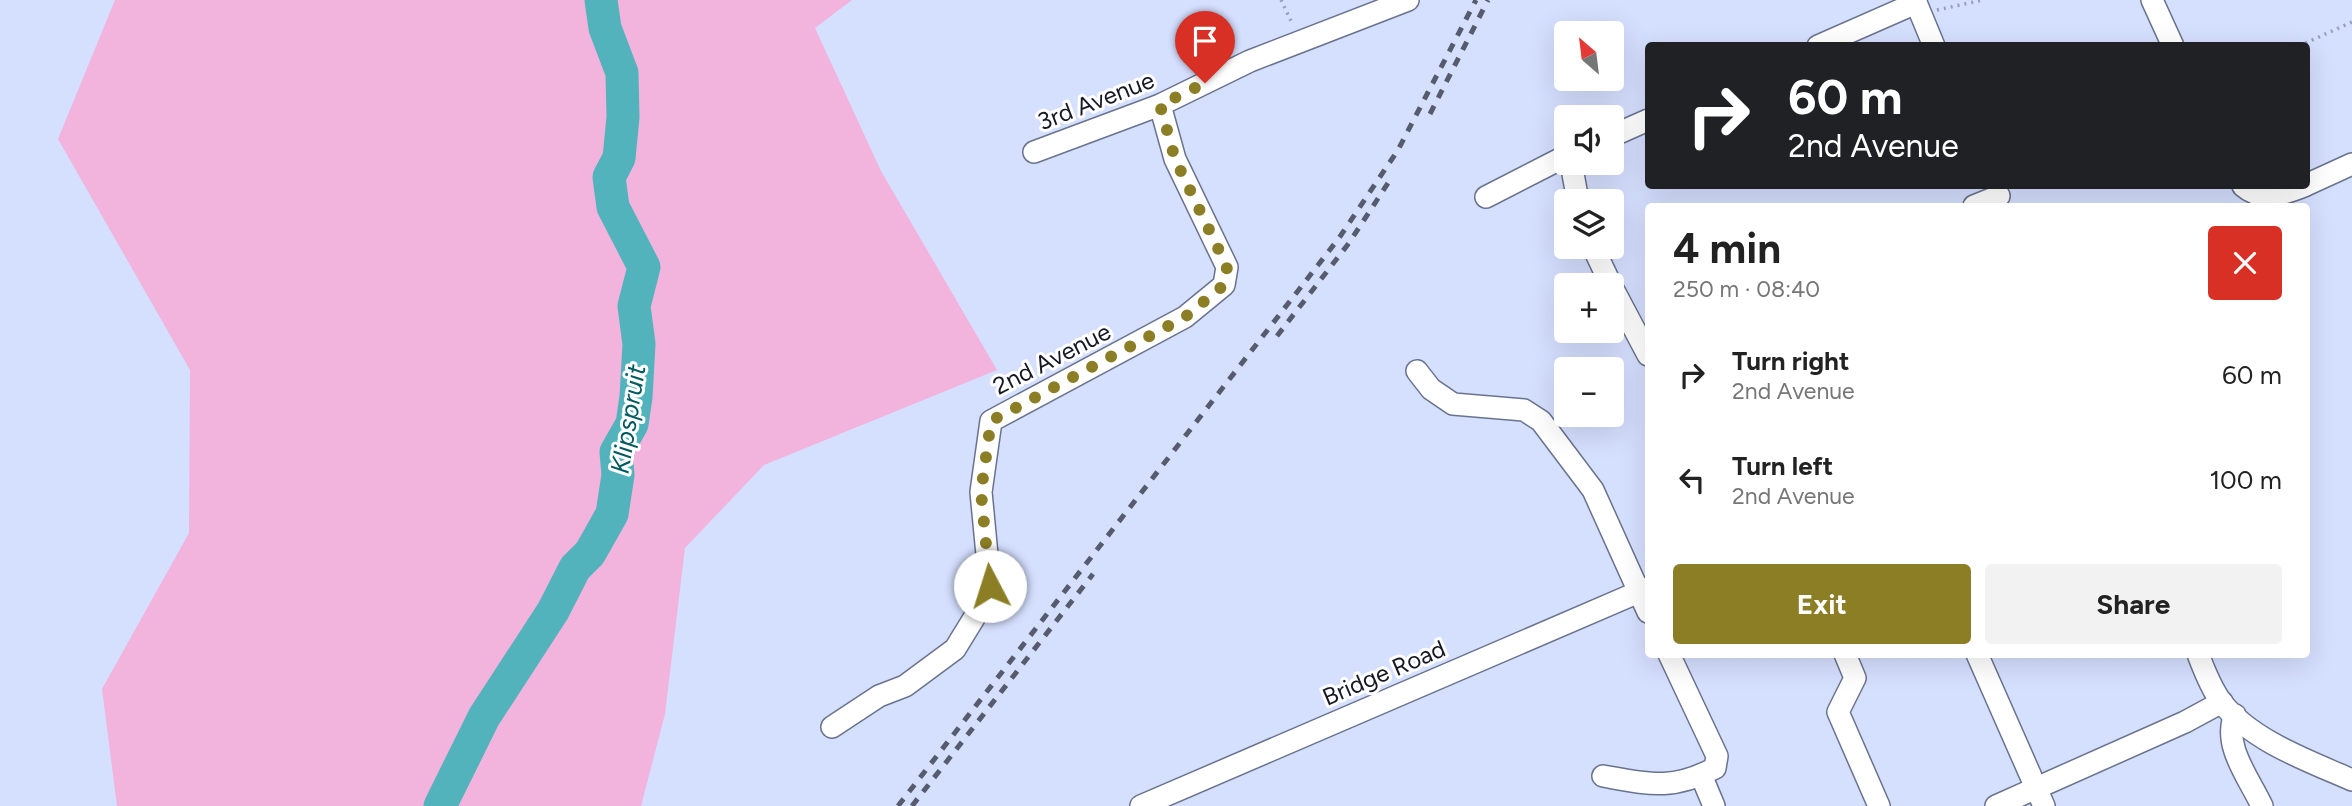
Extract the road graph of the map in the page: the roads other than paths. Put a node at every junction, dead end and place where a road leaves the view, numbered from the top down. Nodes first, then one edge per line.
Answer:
1 (1408, 0) edge
2 (2152, 0) edge
3 (1917, 5) edge
4 (1828, 42) edge
5 (1932, 42) edge
6 (2171, 42) edge
7 (1160, 105) junction
8 (1645, 121) edge
9 (1624, 131) edge
10 (1034, 152) dead end
11 (1554, 162) edge
12 (2352, 164) edge
13 (2310, 183) edge
14 (2248, 189) edge
15 (2293, 189) edge
16 (1999, 196) edge
17 (1486, 197) dead end
18 (1982, 203) edge
19 (1624, 309) edge
20 (1645, 347) edge
21 (1417, 371) dead end
22 (1644, 590) edge
23 (1671, 658) edge
24 (1847, 658) edge
25 (1979, 658) edge
26 (2200, 658) edge
27 (2228, 709) junction
28 (832, 727) dead end
29 (1701, 775) junction
30 (1603, 776) dead end
31 (2352, 780) edge
32 (2041, 797) edge
33 (1141, 806) edge
34 (1714, 806) edge
35 (1879, 806) edge
36 (1996, 806) edge
37 (2262, 806) edge

1 - 7 street, 3rd Avenue
2 - 6 street
3 - 4 street
3 - 5 street
7 - 10 street, 3rd Avenue
7 - 28 street, 2nd Avenue
8 - 9 street
11 - 17 street
12 - 13 street
14 - 15 street
16 - 18 street
19 - 20 street
21 - 22 street
22 - 33 street, Bridge Road
23 - 29 street
24 - 35 street
25 - 32 street
26 - 27 street
27 - 31 street
27 - 32 street
27 - 37 street
29 - 30 street
29 - 34 street
32 - 36 street

